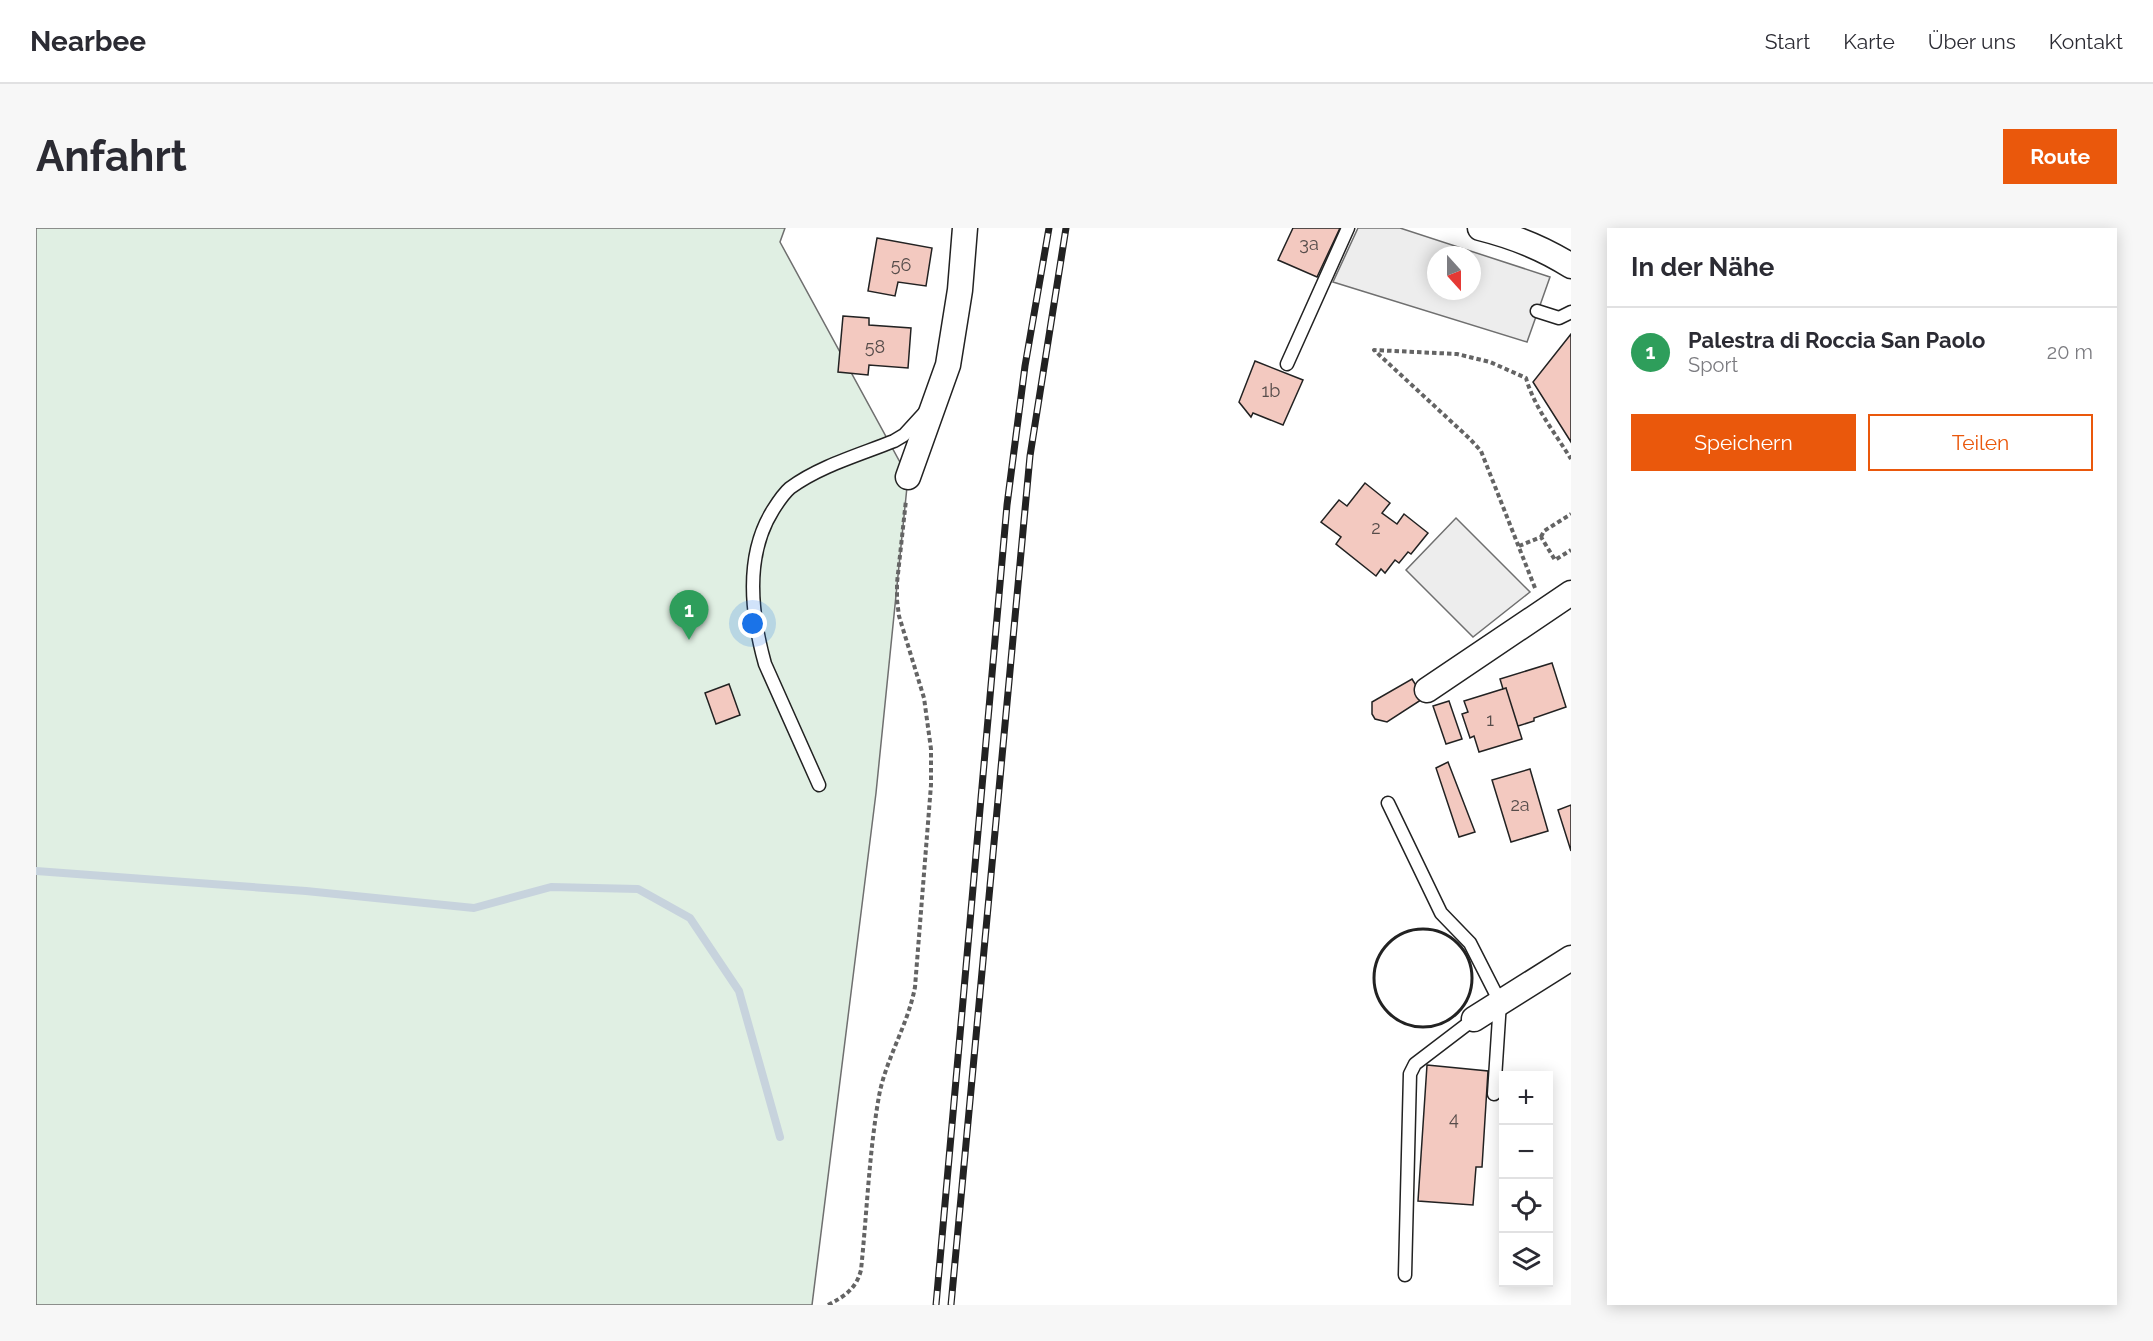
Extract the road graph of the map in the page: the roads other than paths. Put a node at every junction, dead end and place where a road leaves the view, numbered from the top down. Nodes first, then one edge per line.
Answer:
1 (965, 228) edge
2 (1348, 228) edge
3 (1480, 228) edge
4 (1571, 266) edge
5 (1537, 311) dead end
6 (1571, 312) edge
7 (1287, 364) dead end
8 (934, 402) junction
9 (908, 477) road end
10 (1571, 593) edge
11 (1427, 690) dead end
12 (819, 785) dead end
13 (1388, 803) dead end
14 (1571, 958) edge
15 (1500, 1002) junction
16 (1474, 1019) joint
17 (1494, 1094) dead end
18 (1405, 1275) dead end

1 - 8 street
2 - 7 lane
3 - 4 street
5 - 6 lane
8 - 9 street
8 - 12 lane
10 - 11 street
13 - 15 lane
14 - 15 street
15 - 16 street
15 - 17 lane
16 - 18 lane

